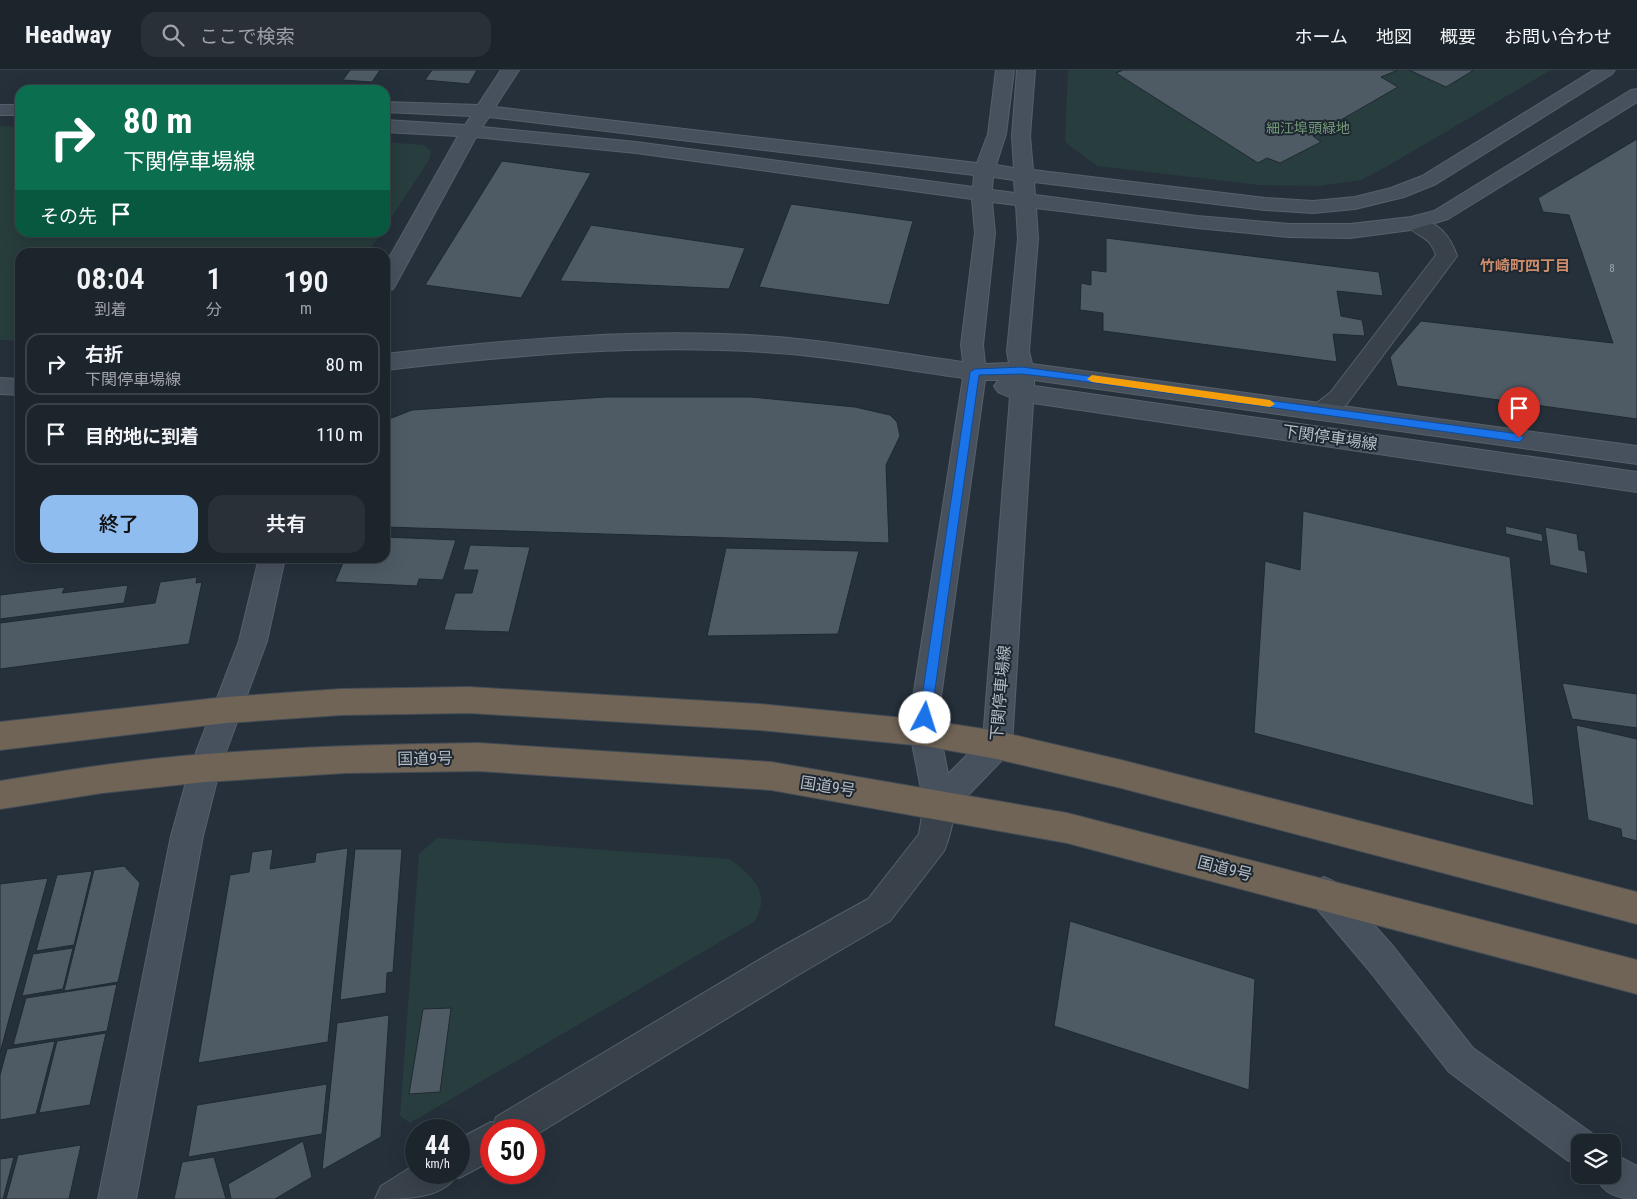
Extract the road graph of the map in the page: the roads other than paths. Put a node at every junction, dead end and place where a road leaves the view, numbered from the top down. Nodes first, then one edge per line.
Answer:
1 (510, 70) edge
2 (1005, 70) edge
3 (1026, 70) edge
4 (1600, 73) edge
5 (1637, 94) edge
6 (390, 107) edge
7 (0, 110) edge
8 (15, 110) edge
9 (484, 111) junction
10 (390, 126) edge
11 (471, 130) junction
12 (984, 172) junction
13 (1024, 177) junction
14 (982, 194) junction
15 (1024, 200) junction
16 (1416, 223) junction
17 (390, 275) edge
18 (390, 362) edge
19 (975, 372) junction
20 (1022, 382) junction
21 (0, 386) edge
22 (15, 387) edge
23 (1322, 411) junction
24 (1637, 455) edge
25 (1637, 482) edge
26 (271, 563) edge
27 (226, 710) junction
28 (925, 733) junction
29 (0, 736) edge
30 (998, 746) junction
31 (205, 768) junction
32 (0, 794) edge
33 (939, 804) junction
34 (1324, 894) junction
35 (1637, 908) edge
36 (1637, 978) edge
37 (526, 1119) edge
38 (1571, 1140) edge
39 (1621, 1177) edge
40 (418, 1184) edge
41 (1637, 1189) edge
42 (117, 1199) edge
43 (394, 1199) edge

1 - 9 street
2 - 12 street
3 - 13 street
4 - 13 street
5 - 16 street
6 - 9 street
7 - 8 street
9 - 11 street
9 - 12 street
10 - 11 street
11 - 14 street
11 - 17 street
12 - 13 street
12 - 14 street
13 - 15 street
14 - 15 street
14 - 19 street
15 - 16 street
15 - 20 street
16 - 23 street
18 - 19 street, 下関停車場線
19 - 20 street, 下関停車場線
19 - 28 street
20 - 23 street, 下関停車場線
20 - 25 street, 下関停車場線
20 - 30 street, 下関停車場線
21 - 22 street
23 - 24 street, 下関停車場線
26 - 27 street
27 - 28 highway
27 - 29 highway
27 - 31 street
28 - 30 highway
28 - 33 street
30 - 33 street, 下関停車場線
30 - 35 highway
31 - 32 highway, 国道9号
31 - 33 highway, 国道9号
31 - 42 street
33 - 34 highway, 国道9号
33 - 37 street
34 - 36 highway, 国道9号
34 - 38 street
39 - 41 street
40 - 43 street

